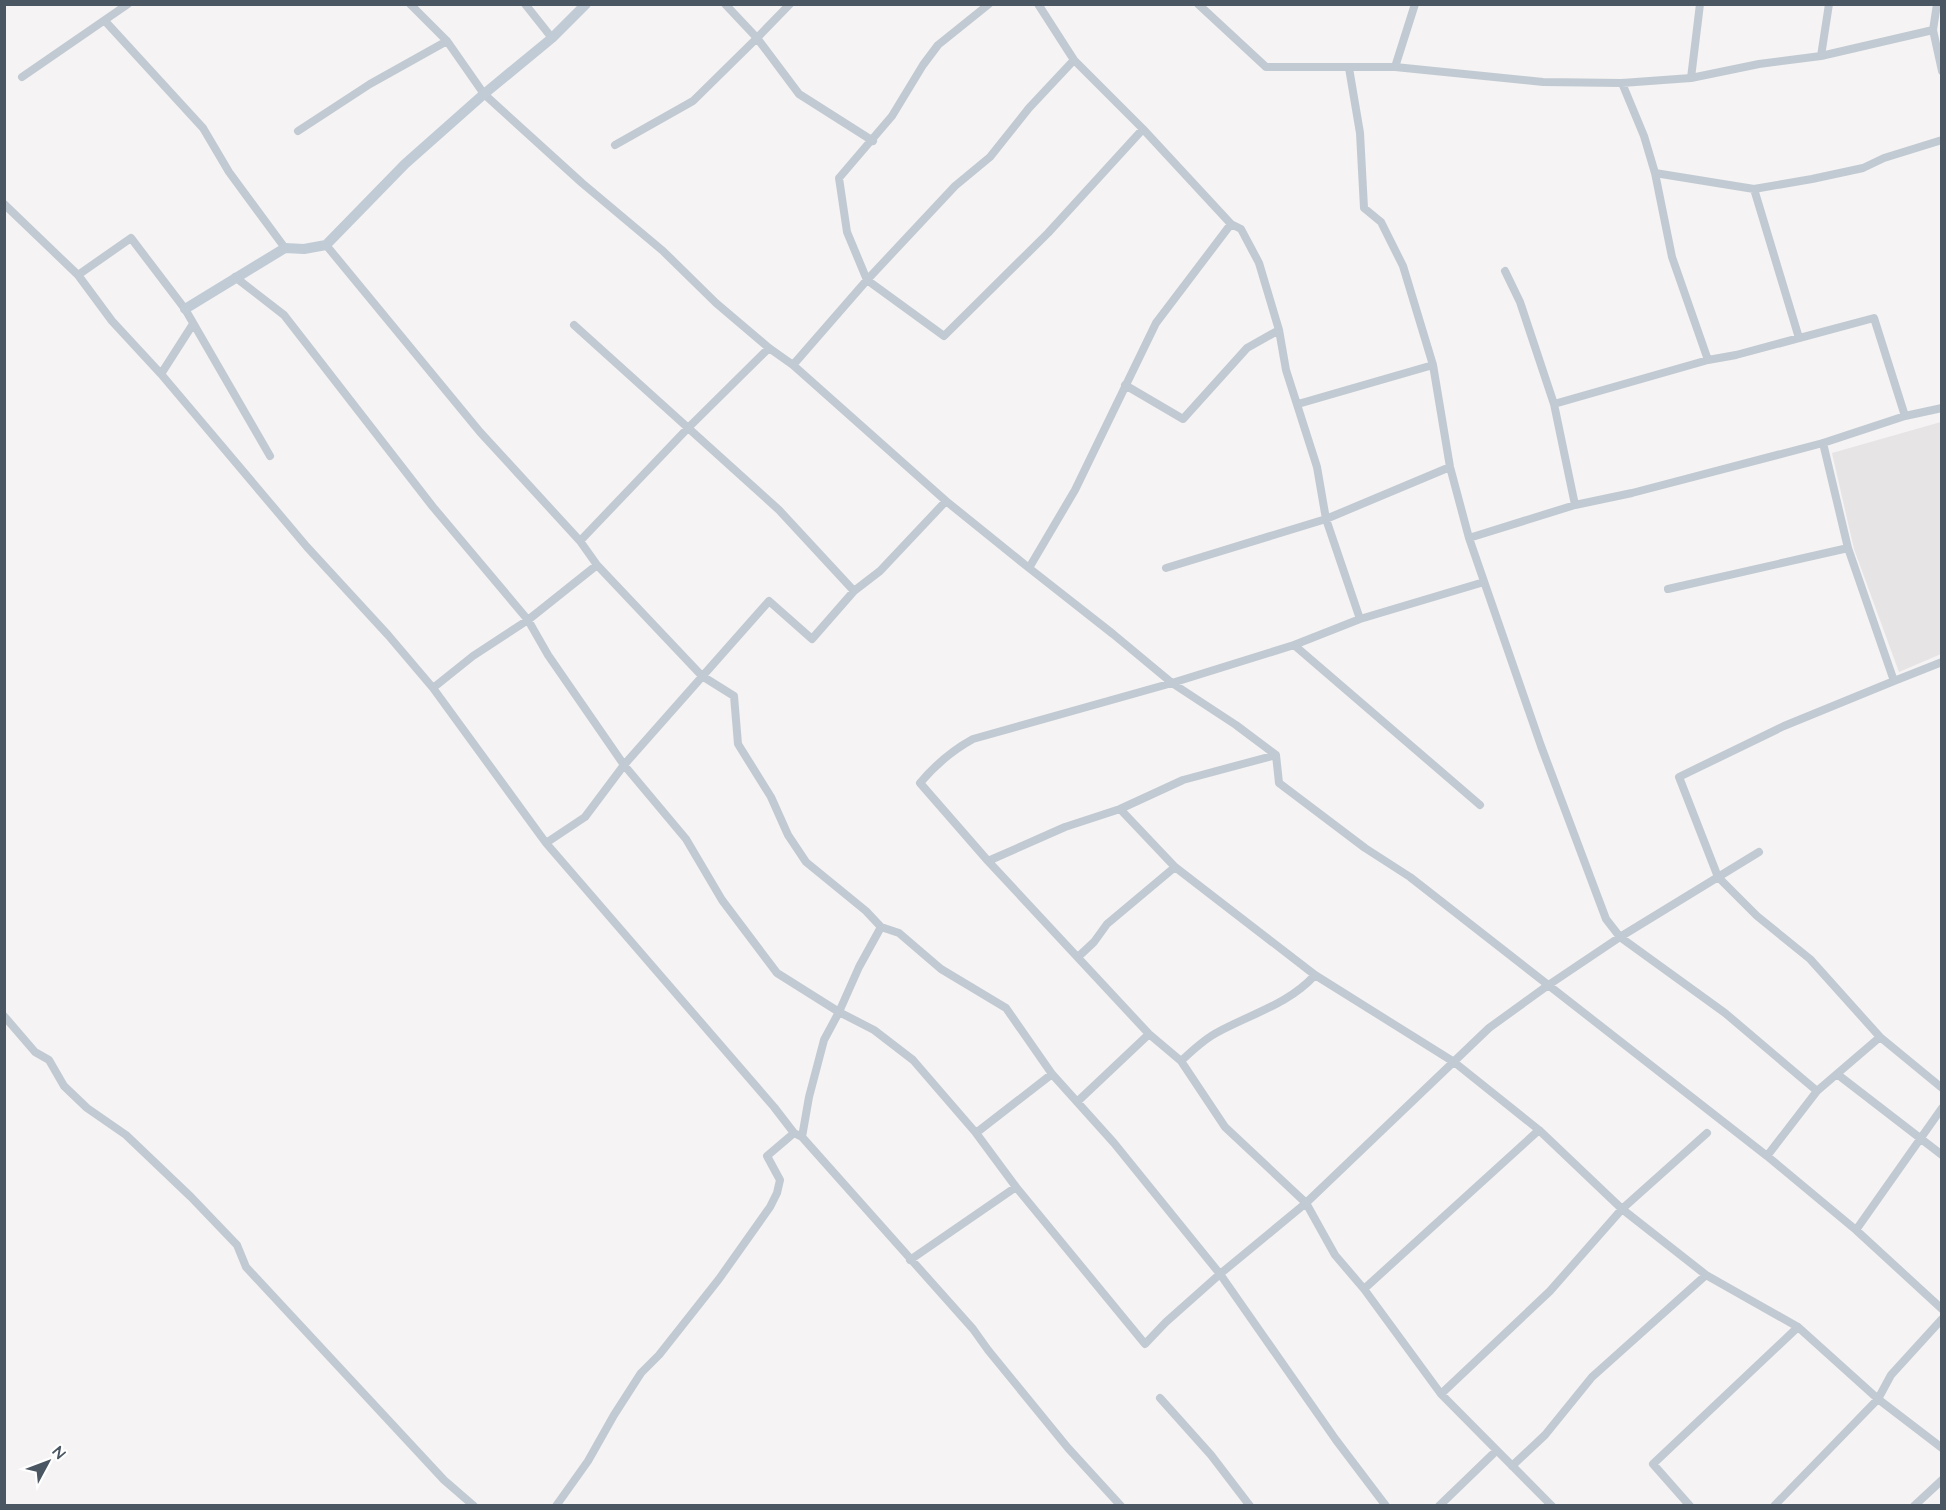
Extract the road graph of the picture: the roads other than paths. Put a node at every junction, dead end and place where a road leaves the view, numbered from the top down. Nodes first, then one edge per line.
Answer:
1 (128, 4) edge
2 (410, 4) edge
3 (525, 4) edge
4 (586, 4) edge
5 (725, 4) edge
6 (790, 4) edge
7 (989, 4) edge
8 (1038, 4) edge
9 (1198, 4) edge
10 (1415, 4) edge
11 (1700, 4) edge
12 (1829, 4) edge
13 (1937, 4) edge
14 (105, 21) junction
15 (1933, 30) junction
16 (552, 38) junction
17 (757, 38) junction
18 (447, 41) junction
19 (1821, 56) junction
20 (1074, 60) junction
21 (1395, 67) junction
22 (1348, 68) junction
23 (1941, 71) edge
24 (22, 77) dead end
25 (1691, 78) junction
26 (1622, 83) junction
27 (484, 94) junction
28 (1143, 129) junction
29 (298, 131) dead end
30 (1941, 140) edge
31 (873, 141) junction
32 (615, 145) dead end
33 (1655, 173) junction
34 (1754, 189) junction
35 (4, 204) edge
36 (1231, 224) junction
37 (326, 245) junction
38 (285, 248) junction
39 (1505, 271) dead end
40 (78, 275) junction
41 (235, 277) junction
42 (867, 280) junction
43 (185, 309) junction
44 (193, 324) junction
45 (574, 325) dead end
46 (1279, 330) junction
47 (1798, 338) junction
48 (769, 348) junction
49 (1708, 360) junction
50 (793, 365) junction
51 (1432, 365) junction
52 (160, 374) junction
53 (1125, 385) junction
54 (1298, 404) junction
55 (1554, 404) junction
56 (1941, 408) edge
57 (1905, 416) junction
58 (687, 429) junction
59 (1823, 443) junction
60 (270, 456) dead end
61 (1450, 467) junction
62 (946, 501) junction
63 (1575, 506) junction
64 (1326, 519) junction
65 (1469, 538) junction
66 (580, 541) junction
67 (1848, 548) junction
68 (597, 565) junction
69 (1029, 568) junction
70 (1166, 568) dead end
71 (1484, 582) junction
72 (1668, 590) dead end
73 (854, 591) junction
74 (1360, 619) junction
75 (528, 620) junction
76 (1294, 645) junction
77 (1941, 662) edge
78 (702, 676) junction
79 (1894, 681) junction
80 (1172, 683) junction
81 (433, 688) junction
82 (1276, 755) junction
83 (624, 765) junction
84 (1480, 805) dead end
85 (1120, 809) junction
86 (546, 843) junction
87 (1759, 852) dead end
88 (988, 861) junction
89 (1174, 867) junction
90 (1718, 877) junction
91 (881, 927) junction
92 (1620, 937) junction
93 (1078, 957) junction
94 (1315, 975) junction
95 (1547, 986) junction
96 (839, 1012) junction
97 (4, 1017) edge
98 (1149, 1034) junction
99 (1880, 1037) junction
100 (1181, 1061) junction
101 (1454, 1062) junction
102 (1052, 1074) junction
103 (1837, 1074) junction
104 (1941, 1088) edge
105 (1817, 1091) junction
106 (1077, 1102) junction
107 (1941, 1108) edge
108 (1539, 1130) junction
109 (1707, 1132) dead end
110 (976, 1133) junction
111 (798, 1135) junction
112 (1919, 1138) junction
113 (1941, 1155) edge
114 (1767, 1156) junction
115 (1016, 1187) junction
116 (1306, 1203) junction
117 (1623, 1209) junction
118 (1856, 1230) junction
119 (910, 1260) junction
120 (1220, 1274) junction
121 (1706, 1275) junction
122 (1364, 1289) junction
123 (1941, 1309) edge
124 (1941, 1319) edge
125 (1798, 1327) junction
126 (1441, 1394) junction
127 (1160, 1398) dead end
128 (1878, 1400) junction
129 (1941, 1448) edge
130 (1496, 1450) junction
131 (1512, 1466) junction
132 (1941, 1480) edge
133 (474, 1506) edge
134 (556, 1506) edge
135 (1120, 1506) edge
136 (1250, 1506) edge
137 (1386, 1506) edge
138 (1439, 1506) edge
139 (1552, 1506) edge
140 (1690, 1506) edge
141 (1774, 1506) edge
142 (1914, 1506) edge

1 - 14 street
2 - 18 street
3 - 16 street
4 - 16 street
5 - 17 street
6 - 17 street
7 - 31 street
8 - 20 street
9 - 22 street
10 - 21 street
11 - 25 street
12 - 19 street
13 - 15 street
14 - 24 street
14 - 38 street
15 - 19 street
15 - 23 street
16 - 27 street
17 - 31 street
17 - 32 street
18 - 27 street
18 - 29 street
19 - 25 street
20 - 28 street
20 - 42 street
21 - 22 street
21 - 26 street
22 - 51 street
25 - 26 street
26 - 33 street
27 - 37 street
27 - 48 street
28 - 36 street
28 - 42 street
30 - 34 street
31 - 42 street
33 - 34 street
33 - 49 street
34 - 47 street
35 - 40 street
36 - 46 street
36 - 53 street
37 - 38 street
37 - 66 street
38 - 41 street
39 - 55 street
40 - 43 street
40 - 52 street
41 - 43 street
41 - 75 street
42 - 50 street
43 - 44 street
44 - 52 street
44 - 60 street
45 - 58 street
46 - 53 street
46 - 54 street
47 - 49 street
47 - 57 street
48 - 50 street
48 - 58 street
49 - 55 street
50 - 62 street
51 - 54 street
51 - 61 street
52 - 81 street
53 - 69 street
54 - 64 street
55 - 63 street
56 - 57 street
57 - 59 street
58 - 66 street
58 - 73 street
59 - 63 street
59 - 67 street
61 - 64 street
61 - 65 street
62 - 69 street
62 - 73 street
63 - 65 street
64 - 70 street
64 - 74 street
65 - 71 street
66 - 68 street
67 - 72 street
67 - 79 street
68 - 75 street
68 - 78 street
69 - 80 street
71 - 74 street
71 - 92 street
73 - 78 street
74 - 76 street
75 - 81 street
75 - 83 street
76 - 80 street
76 - 84 street
77 - 79 street
78 - 83 street
78 - 91 street
79 - 90 street
80 - 82 street
80 - 88 street
81 - 86 street
82 - 85 street
82 - 95 street
83 - 86 street
83 - 96 street
85 - 88 street
85 - 89 street
86 - 111 street
87 - 90 street
88 - 93 street
89 - 93 street
89 - 94 street
90 - 92 street
90 - 99 street
91 - 96 street
91 - 102 street
92 - 95 street
92 - 105 street
93 - 98 street
94 - 100 street
94 - 101 street
95 - 101 street
95 - 114 street
96 - 110 street
96 - 111 street
97 - 133 street
98 - 100 street
98 - 106 street
99 - 103 street
99 - 104 street
100 - 116 street
101 - 108 street
101 - 116 street
102 - 106 street
102 - 110 street
103 - 105 street
103 - 112 street
105 - 114 street
106 - 120 street
107 - 112 street
108 - 117 street
108 - 122 street
109 - 117 street
110 - 115 street
111 - 119 street
111 - 134 street
112 - 113 street
112 - 118 street
114 - 118 street
115 - 119 street
115 - 120 street
116 - 120 street
116 - 122 street
117 - 121 street
117 - 126 street
118 - 123 street
119 - 135 street
120 - 137 street
121 - 125 street
121 - 131 street
122 - 126 street
124 - 128 street
125 - 128 street
125 - 140 street
126 - 130 street
127 - 136 street
128 - 129 street
128 - 141 street
130 - 131 street
130 - 138 street
131 - 139 street
132 - 142 street

